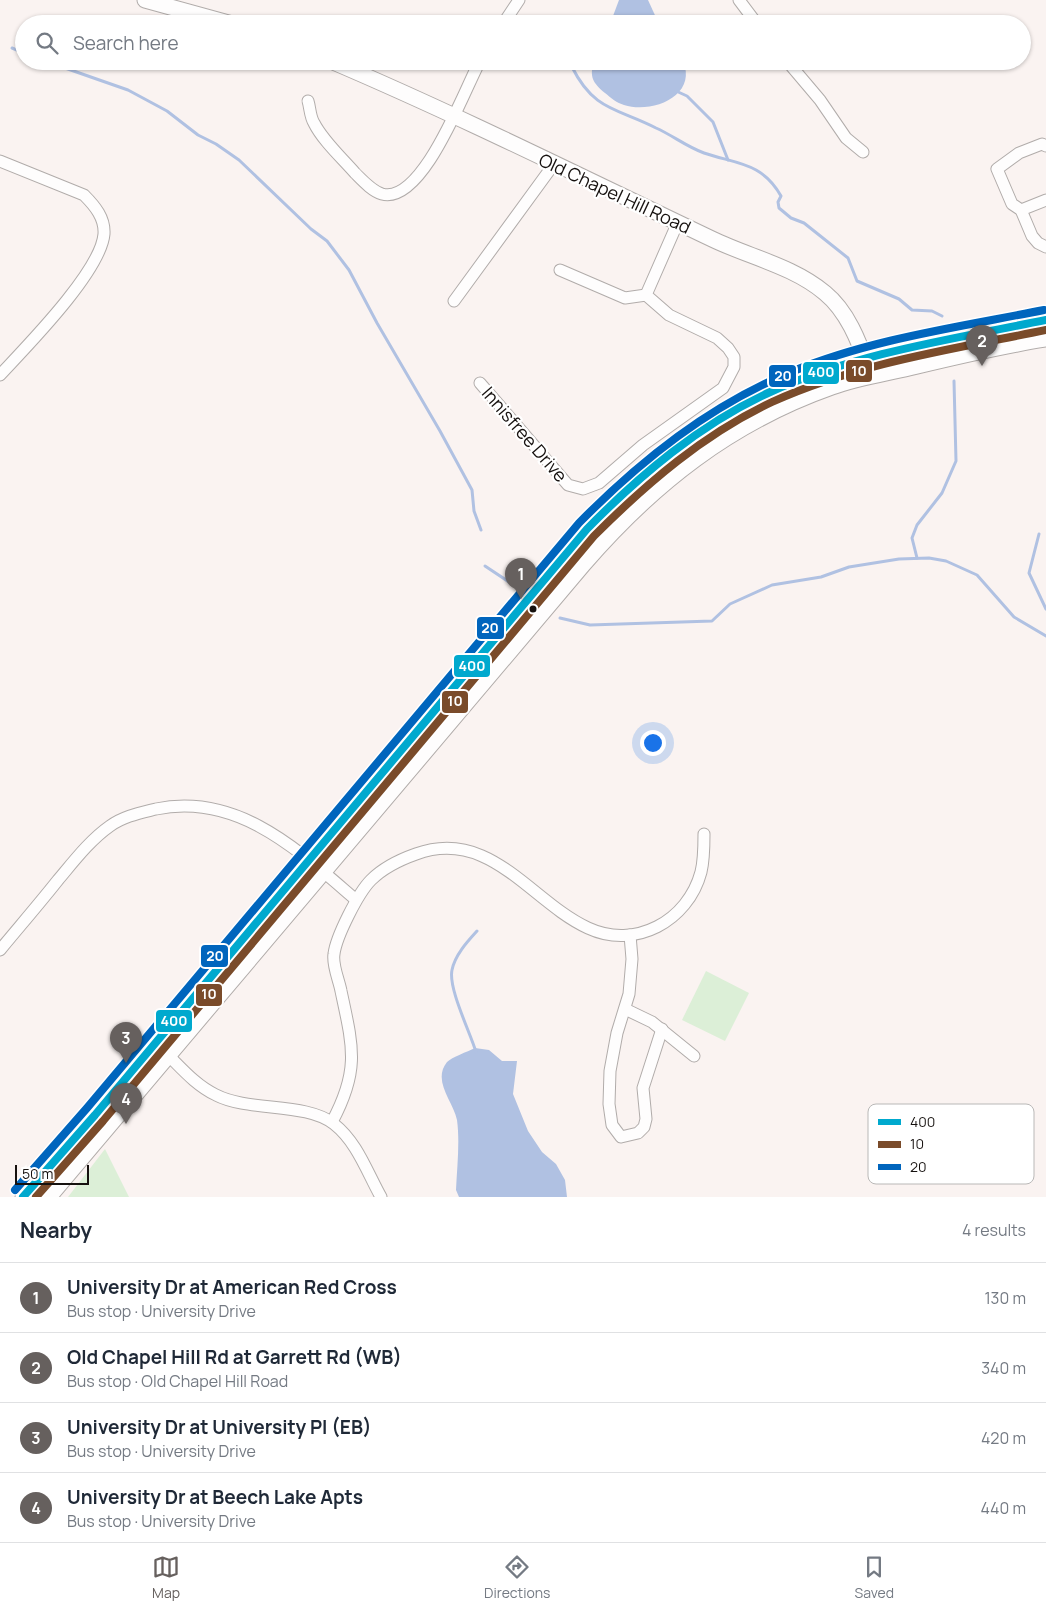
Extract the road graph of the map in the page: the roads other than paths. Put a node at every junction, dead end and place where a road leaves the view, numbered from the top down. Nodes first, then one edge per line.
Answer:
1 (145, 0) edge
2 (519, 0) edge
3 (744, 2) edge
4 (199, 15) edge
5 (509, 15) edge
6 (752, 15) edge
7 (350, 70) edge
8 (476, 70) edge
9 (795, 70) edge
10 (308, 101) dead end
11 (454, 118) junction
12 (1046, 146) edge
13 (863, 152) dead end
14 (0, 161) edge
15 (554, 164) junction
16 (1046, 200) edge
17 (1021, 210) junction
18 (678, 222) junction
19 (1046, 247) edge
20 (560, 270) dead end
21 (646, 295) junction
22 (454, 301) dead end
23 (1046, 320) edge
24 (1046, 339) edge
25 (865, 360) junction
26 (0, 375) edge
27 (870, 376) junction
28 (480, 383) dead end
29 (704, 834) dead end
30 (309, 860) junction
31 (324, 872) junction
32 (355, 899) junction
33 (630, 936) junction
34 (0, 950) edge
35 (626, 1009) junction
36 (662, 1029) junction
37 (169, 1056) junction
38 (694, 1056) dead end
39 (332, 1122) junction
40 (23, 1197) edge
41 (49, 1197) edge
42 (381, 1197) edge

1 - 4 main road
2 - 5 street
3 - 6 street
7 - 11 main road, Old Chapel Hill Road
8 - 11 street
9 - 13 street
10 - 11 street
11 - 15 main road, Old Chapel Hill Road
12 - 17 street
14 - 26 street
15 - 18 main road, Old Chapel Hill Road
15 - 22 street
16 - 17 street
17 - 19 street
18 - 21 street
18 - 25 main road, Old Chapel Hill Road
20 - 21 street
21 - 28 street, Innisfree Drive
23 - 25 main road
24 - 27 main road
25 - 27 main road, Old Chapel Hill Road
25 - 30 main road
27 - 31 main road
29 - 33 street
30 - 31 street
30 - 34 street
30 - 40 main road
31 - 32 street
31 - 37 main road
32 - 33 street
32 - 39 street
33 - 35 street
35 - 36 street
35 - 36 street
36 - 38 street
37 - 39 street
37 - 41 main road
39 - 42 street

